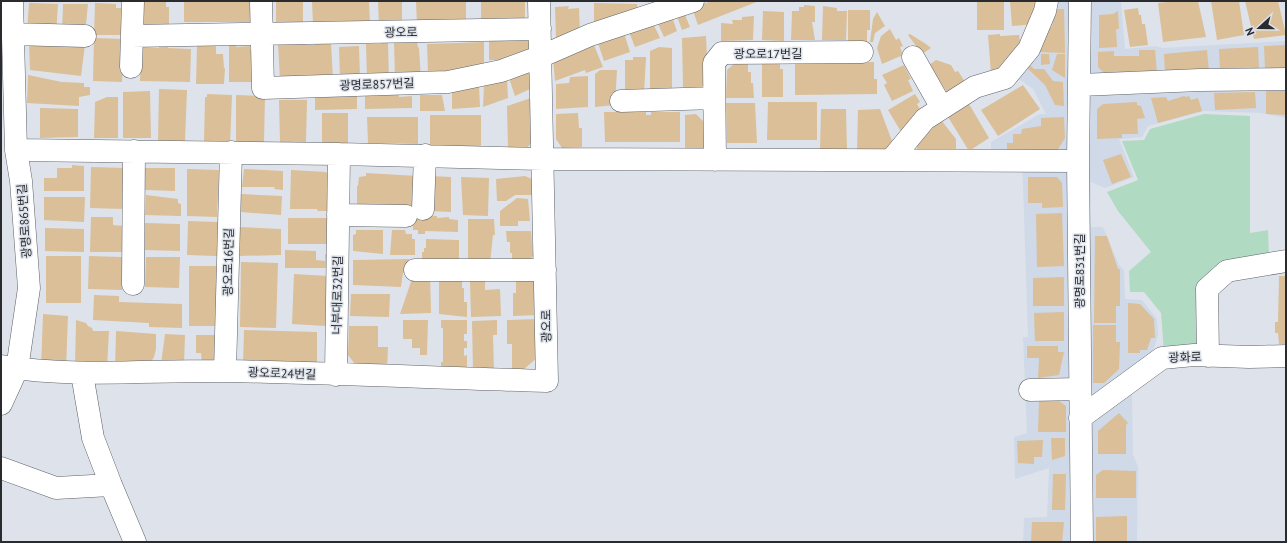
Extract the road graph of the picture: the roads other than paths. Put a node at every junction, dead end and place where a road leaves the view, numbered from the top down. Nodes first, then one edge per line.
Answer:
1 (12, 1) edge
2 (133, 1) edge
3 (260, 1) edge
4 (540, 1) edge
5 (692, 1) edge
6 (1047, 1) edge
7 (1080, 1) edge
8 (540, 29) junction
9 (12, 34) junction
10 (261, 34) junction
11 (85, 36) dead end
12 (132, 36) junction
13 (862, 52) dead end
14 (542, 56) junction
15 (913, 57) dead end
16 (131, 67) dead end
17 (1286, 79) edge
18 (1080, 85) junction
19 (714, 98) junction
20 (621, 102) dead end
21 (942, 108) junction
22 (16, 150) junction
23 (134, 152) junction
24 (231, 152) junction
25 (339, 154) junction
26 (425, 155) junction
27 (543, 159) junction
28 (715, 160) junction
29 (891, 160) junction
30 (1078, 160) junction
31 (338, 215) junction
32 (1286, 260) edge
33 (415, 270) dead end
34 (545, 270) junction
35 (133, 284) dead end
36 (1208, 356) junction
37 (1286, 356) edge
38 (9, 368) edge
39 (225, 371) junction
40 (82, 374) junction
41 (336, 375) junction
42 (547, 381) joint
43 (1080, 389) junction
44 (1030, 390) dead end
45 (1, 404) edge
46 (1080, 418) junction
47 (1, 468) edge
48 (111, 485) junction
49 (135, 542) edge
50 (1082, 542) edge

1 - 9 street, 광명로865번길
2 - 12 street
3 - 10 street, 광명로857번길
4 - 8 street, 광오로
5 - 14 street
6 - 21 street
7 - 18 street, 광명로831번길
8 - 10 street, 광오로
8 - 14 street, 광오로
9 - 11 street
9 - 22 street, 광명로865번길
10 - 12 street
10 - 14 street, 광명로857번길
12 - 16 street
13 - 19 street, 광오로17번길
14 - 27 street, 광오로
15 - 21 street
17 - 18 street
18 - 30 street, 광명로831번길
19 - 20 street
19 - 28 street, 광오로17번길
21 - 29 street
22 - 23 street
22 - 38 street, 광명로865번길
23 - 24 street
23 - 35 street
24 - 25 street
24 - 39 street, 광오로16번길
25 - 26 street
25 - 31 street, 너부대로32번길
26 - 27 street
26 - 31 street
27 - 28 street
27 - 34 street, 광오로
28 - 29 street
29 - 30 street
30 - 43 street, 광명로831번길
31 - 41 street, 너부대로32번길
32 - 36 street
33 - 34 street
34 - 42 street, 광오로
36 - 37 street, 광화로
36 - 46 street, 광화로
38 - 40 street, 광오로24번길
38 - 45 street, 광명로865번길
39 - 40 street, 광오로24번길
39 - 41 street, 광오로24번길
40 - 48 street
41 - 42 street, 광오로24번길
43 - 44 street
43 - 46 street, 광명로831번길
46 - 50 street, 광명로831번길
47 - 48 street
48 - 49 street

